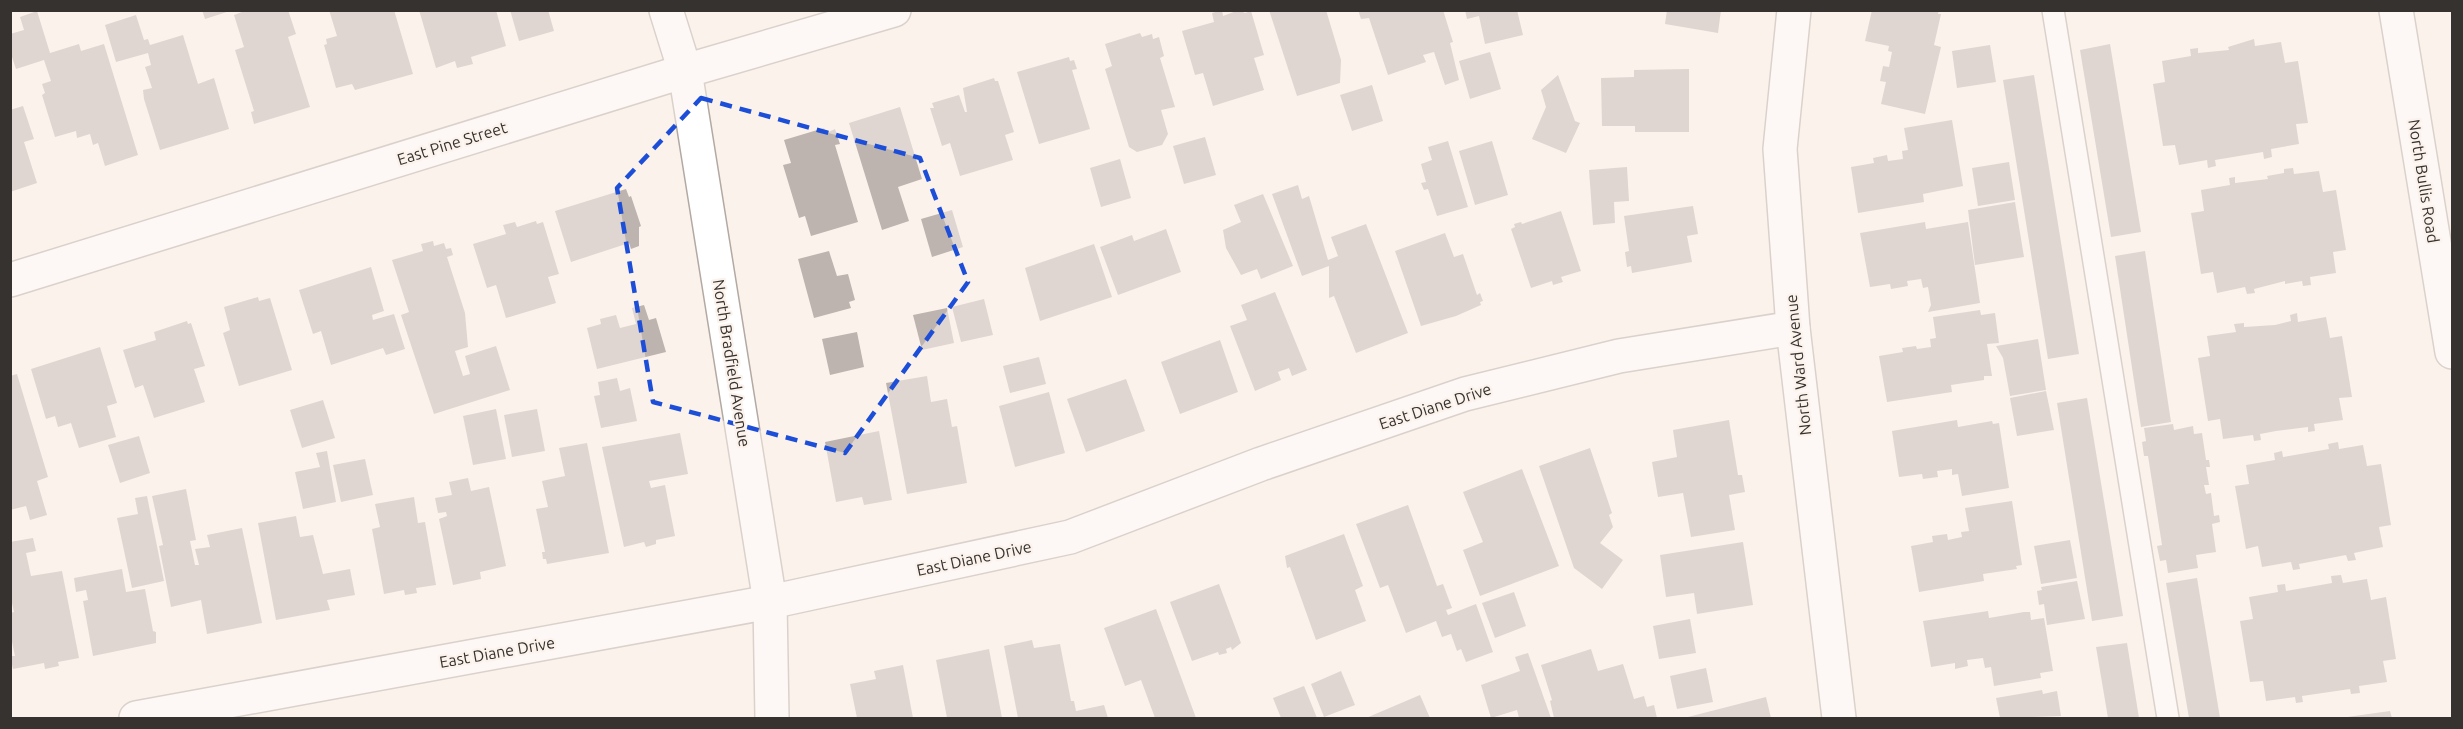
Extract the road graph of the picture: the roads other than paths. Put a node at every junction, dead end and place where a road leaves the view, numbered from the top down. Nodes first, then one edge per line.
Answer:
1 (666, 10) edge
2 (894, 10) edge
3 (1794, 10) edge
4 (2053, 10) edge
5 (2396, 10) edge
6 (686, 71) junction
7 (10, 280) edge
8 (1793, 328) junction
9 (2452, 352) edge
10 (770, 603) junction
11 (136, 718) edge
12 (772, 718) edge
13 (1839, 718) edge
14 (2168, 718) edge

1 - 6 street, North Bradfield Avenue
2 - 6 street, East Pine Street
3 - 8 street, North Ward Avenue
4 - 14 lane
5 - 9 street, North Bullis Road
6 - 7 street, East Pine Street
6 - 10 street, North Bradfield Avenue
8 - 10 street, East Diane Drive
8 - 13 street, North Ward Avenue
10 - 11 street, East Diane Drive
10 - 12 street, North Bradfield Avenue

